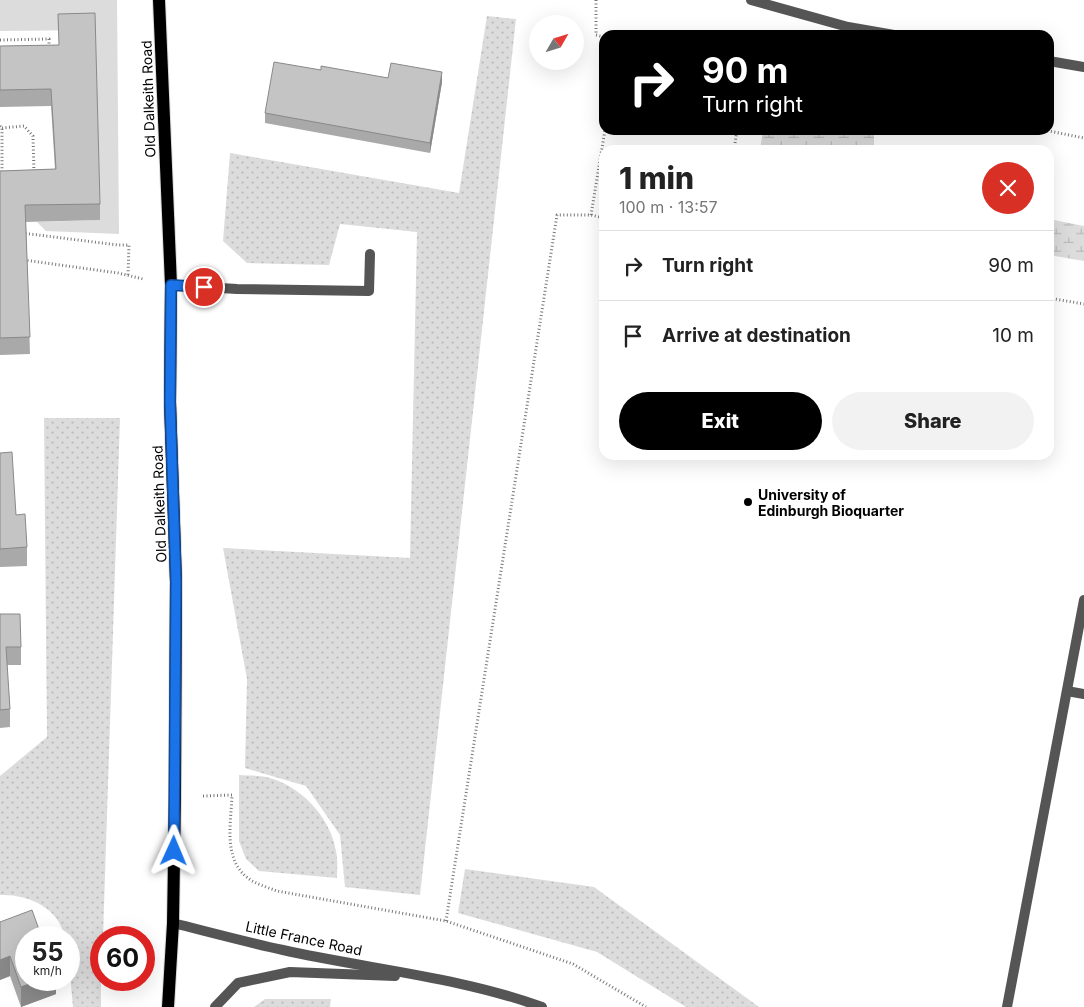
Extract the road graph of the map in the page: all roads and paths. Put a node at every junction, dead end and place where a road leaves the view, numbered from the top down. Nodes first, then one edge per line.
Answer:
1 (159, 0) edge
2 (596, 0) edge
3 (751, 0) edge
4 (865, 30) edge
5 (599, 36) edge
6 (0, 40) edge
7 (49, 55) edge
8 (1054, 62) edge
9 (1084, 67) edge
10 (1, 127) edge
11 (1054, 132) edge
12 (1084, 138) edge
13 (599, 166) edge
14 (2, 174) edge
15 (34, 175) edge
16 (591, 215) junction
17 (599, 217) edge
18 (21, 233) edge
19 (370, 254) dead end
20 (18, 260) edge
21 (128, 276) junction
22 (171, 285) junction
23 (1054, 299) edge
24 (1084, 304) edge
25 (1084, 600) edge
26 (1067, 691) junction
27 (1084, 694) edge
28 (175, 797) junction
29 (446, 921) junction
30 (173, 923) junction
31 (431, 978) junction
32 (168, 1007) edge
33 (215, 1007) edge
34 (542, 1007) edge
35 (646, 1007) edge
36 (1007, 1007) edge

1 - 22 main road, Old Dalkeith Road
2 - 5 path
3 - 4 street
6 - 7 path
8 - 9 street
10 - 14 path
10 - 15 path
11 - 12 path
13 - 16 path
16 - 17 path
16 - 29 path
18 - 21 path
19 - 22 street
20 - 21 path
21 - 22 path
22 - 28 main road, Old Dalkeith Road
23 - 24 path
25 - 26 street
26 - 27 street
26 - 36 street
28 - 29 path
28 - 30 main road, Old Dalkeith Road
29 - 35 path
30 - 31 street, Little France Road
30 - 32 main road, Old Dalkeith Road
31 - 33 street, Little France Road
31 - 34 street, Little France Road

